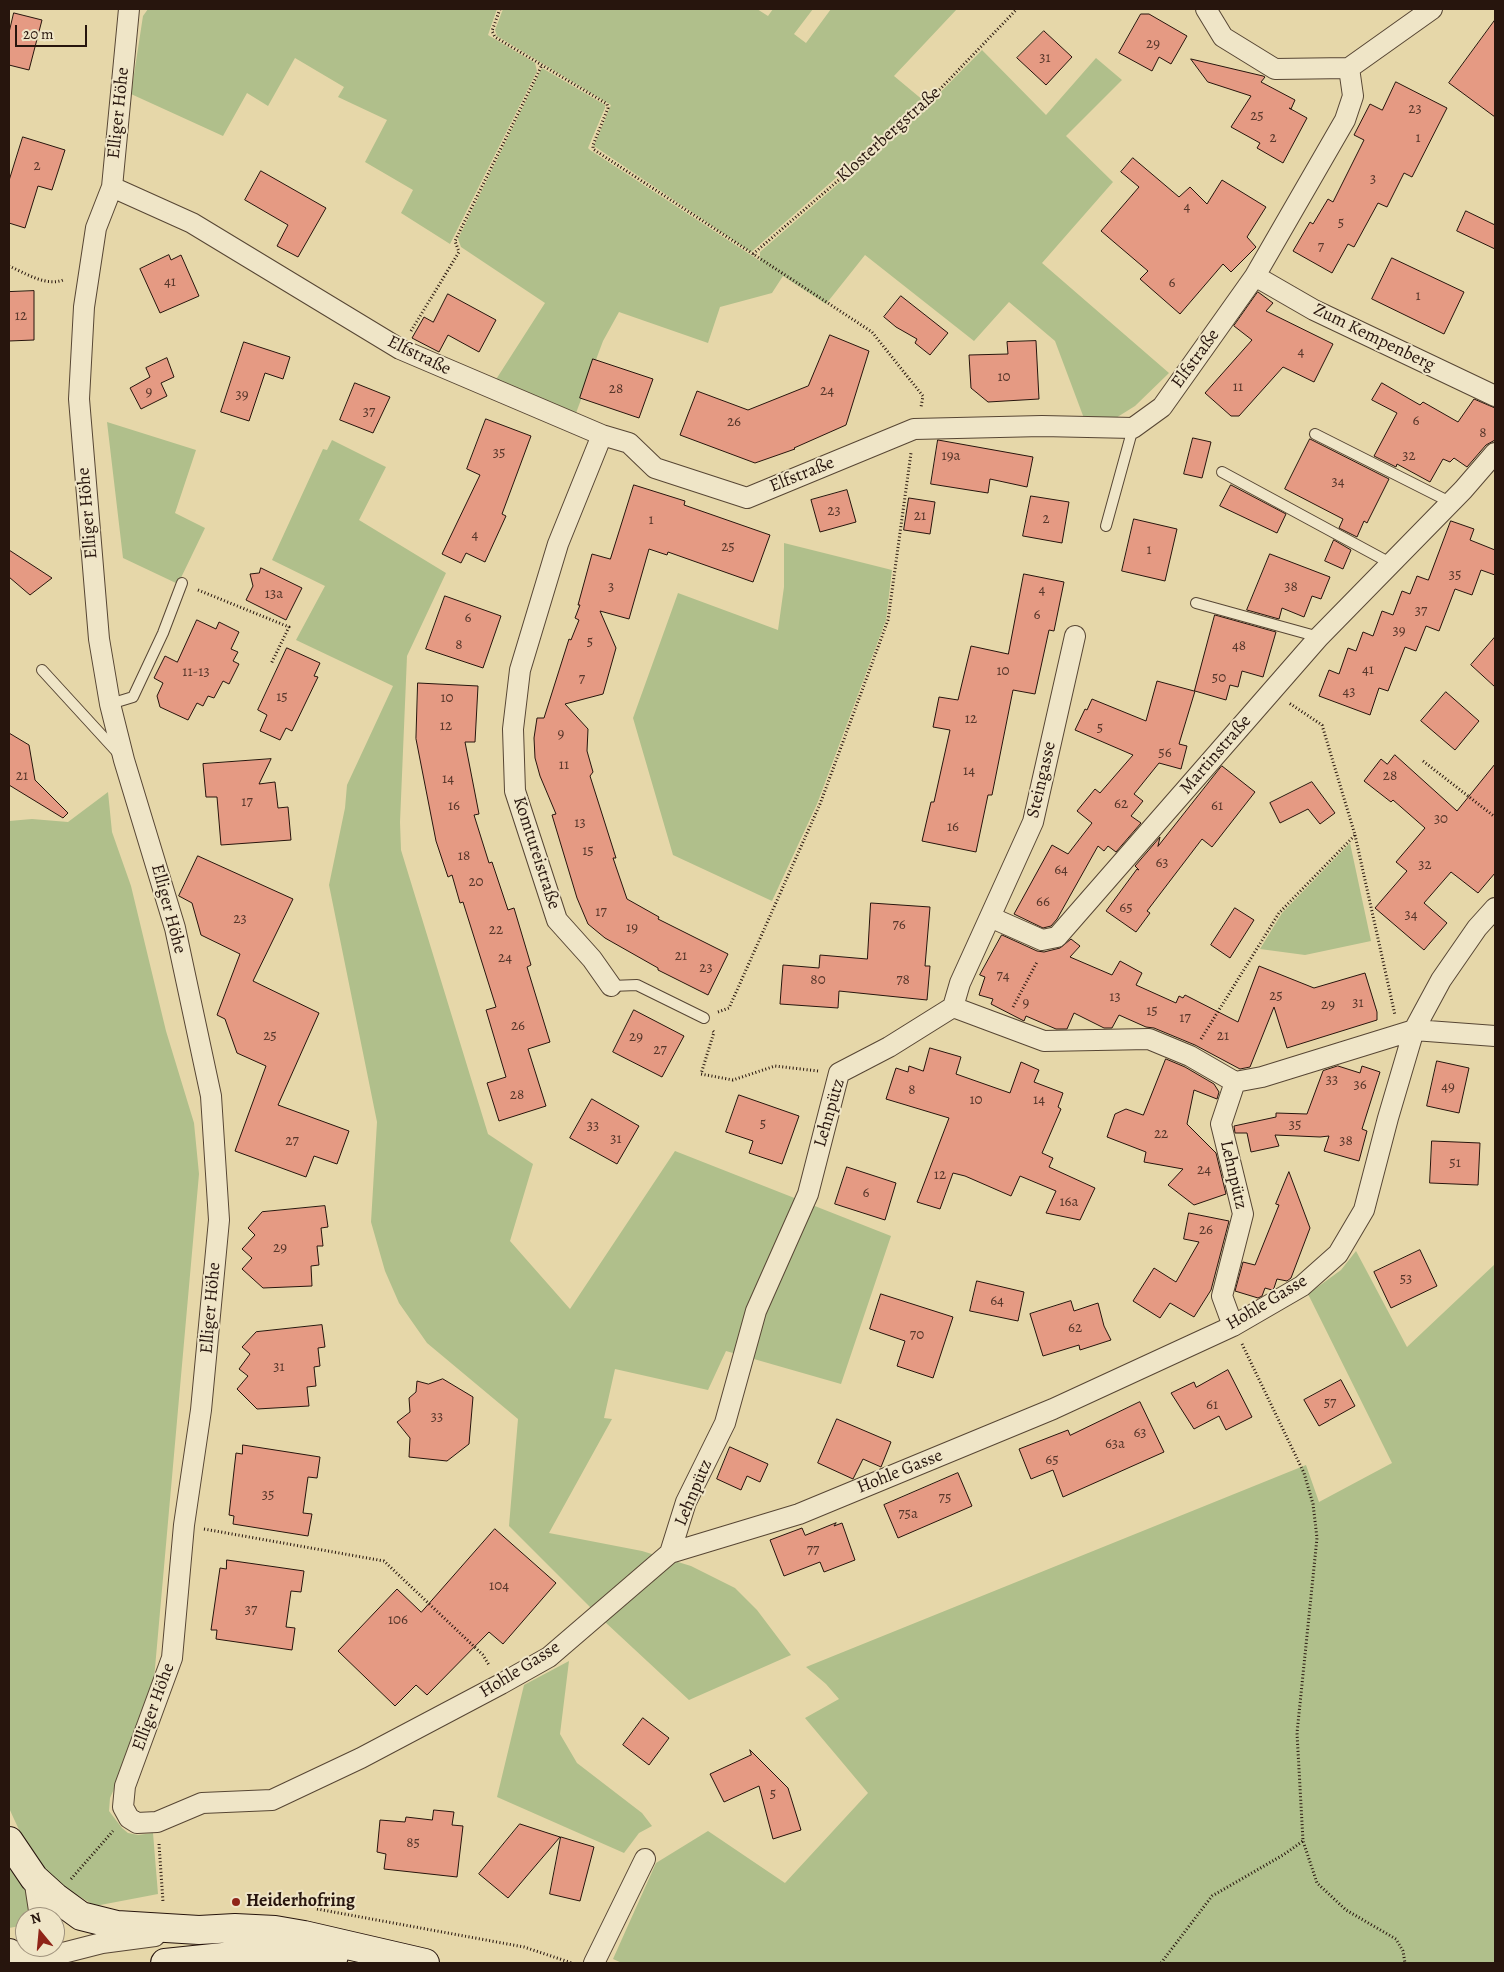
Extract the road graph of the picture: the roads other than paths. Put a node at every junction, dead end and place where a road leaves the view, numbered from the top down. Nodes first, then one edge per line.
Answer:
1 (129, 9) edge
2 (1206, 9) edge
3 (1432, 9) edge
4 (1349, 68) junction
5 (112, 187) junction
6 (1255, 276) junction
7 (1495, 396) edge
8 (1132, 428) junction
9 (1315, 434) dead end
10 (602, 435) junction
11 (1495, 453) edge
12 (1222, 472) dead end
13 (1450, 502) junction
14 (1106, 526) dead end
15 (1392, 564) junction
16 (182, 583) road end
17 (1196, 603) dead end
18 (1075, 636) dead end
19 (1319, 637) junction
20 (42, 670) dead end
21 (110, 704) junction
22 (124, 760) junction
23 (1495, 908) edge
24 (990, 917) junction
25 (611, 986) joint
26 (954, 1007) junction
27 (704, 1018) road end
28 (1406, 1032) junction
29 (1495, 1036) edge
30 (1235, 1082) junction
31 (1233, 1326) junction
32 (670, 1553) junction
33 (126, 1812) joint
34 (9, 1841) edge
35 (644, 1859) dead end
36 (48, 1907) edge
37 (65, 1912) edge
38 (199, 1930) junction
39 (9, 1953) edge
40 (418, 1962) edge
41 (22, 1963) edge
42 (165, 1963) edge
43 (594, 1963) edge

1 - 5 street, Elliger Höhe
2 - 4 street
3 - 4 street
4 - 6 street, Elfstraße
5 - 10 street, Elfstraße
5 - 21 street, Elliger Höhe
6 - 7 street, Zum Kempenberg
6 - 8 street, Elfstraße
8 - 10 street, Elfstraße
8 - 14 lane
9 - 13 lane
10 - 25 street, Komtureistraße
11 - 13 street, Martinstraße
12 - 15 lane
13 - 15 street, Martinstraße
15 - 19 street, Martinstraße
16 - 21 lane
17 - 19 lane
18 - 24 street, Steingasse
19 - 24 street, Martinstraße
20 - 22 lane
21 - 22 street, Elliger Höhe
22 - 33 street, Elliger Höhe
23 - 28 street, Hohle Gasse
24 - 26 street
25 - 27 lane, Komtureistraße
26 - 30 street
26 - 32 street, Lehnpütz
28 - 29 street
28 - 30 street
28 - 31 street, Hohle Gasse
30 - 31 street, Lehnpütz
31 - 32 street, Hohle Gasse
32 - 33 street, Hohle Gasse
34 - 36 street
35 - 43 street
37 - 38 street
38 - 40 street
38 - 41 street
39 - 41 street
40 - 42 street

